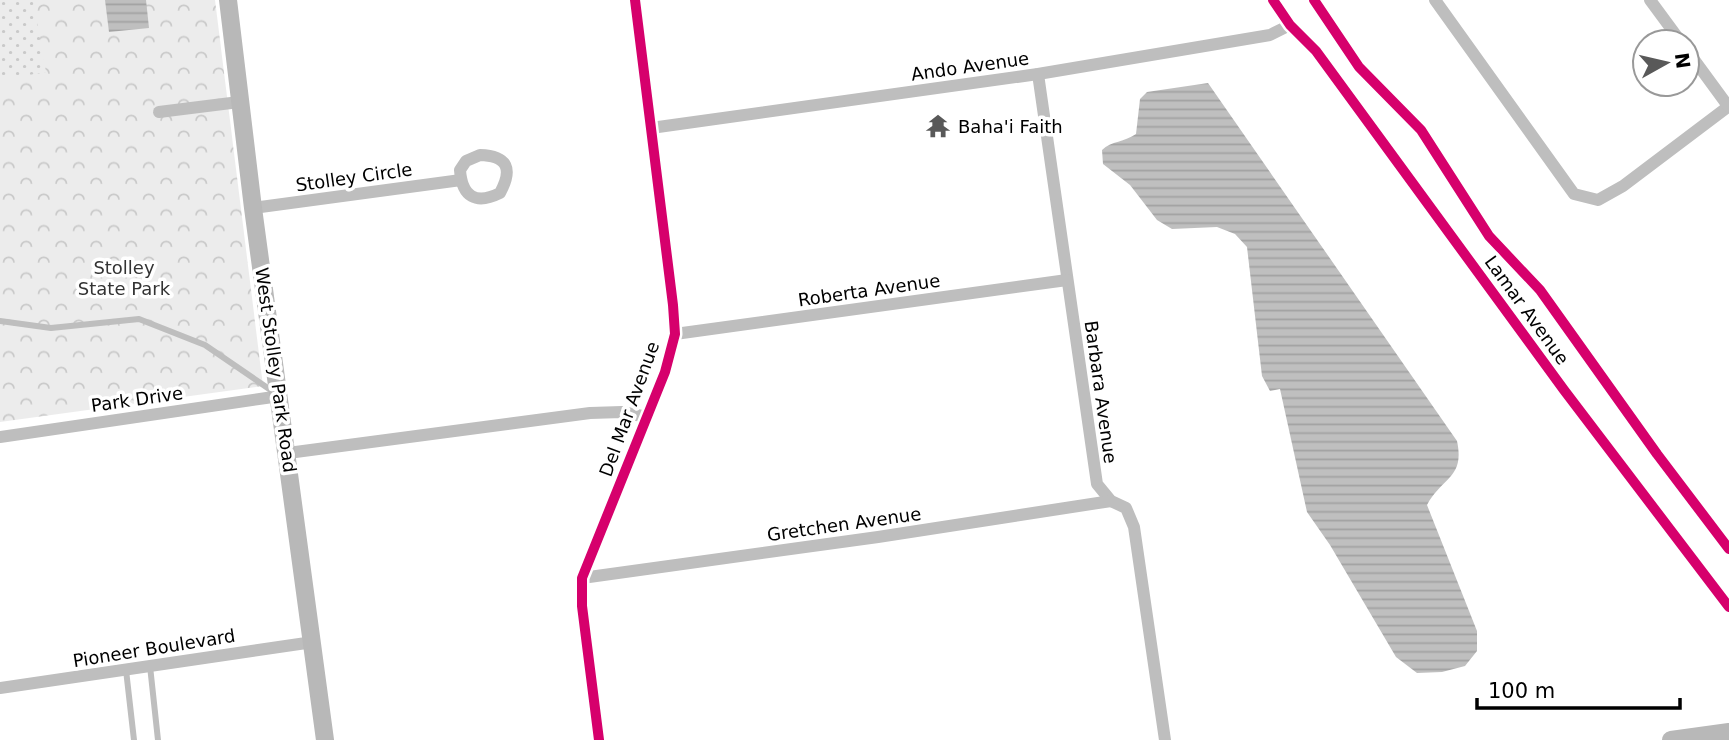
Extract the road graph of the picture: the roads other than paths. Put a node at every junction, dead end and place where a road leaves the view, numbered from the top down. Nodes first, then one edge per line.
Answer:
1 (228, 0) edge
2 (635, 0) edge
3 (1273, 0) edge
4 (1435, 0) edge
5 (1650, 0) edge
6 (1290, 25) junction
7 (1671, 28) edge
8 (1701, 69) edge
9 (1038, 74) junction
10 (239, 102) junction
11 (1729, 106) edge
12 (159, 113) dead end
13 (651, 128) junction
14 (461, 180) dead end
15 (253, 208) junction
16 (1068, 280) junction
17 (0, 321) edge
18 (675, 334) junction
19 (280, 396) junction
20 (647, 417) junction
21 (0, 438) edge
22 (288, 453) junction
23 (1111, 501) junction
24 (582, 578) junction
25 (1729, 607) edge
26 (313, 642) junction
27 (150, 666) junction
28 (126, 670) junction
29 (0, 688) edge
30 (1729, 732) edge
31 (134, 740) edge
32 (158, 740) edge
33 (325, 740) edge
34 (599, 740) edge
35 (1166, 740) edge
36 (1671, 740) edge

1 - 10 main road, West Stolley Park Road
2 - 13 street, Del Mar Avenue
3 - 6 street, Lamar Avenue
4 - 11 street
5 - 7 street
6 - 9 street, Ando Avenue
6 - 25 street, Lamar Avenue
8 - 11 street
9 - 13 street, Ando Avenue
9 - 16 street, Barbara Avenue
10 - 12 street
10 - 15 main road, West Stolley Park Road
13 - 18 street, Del Mar Avenue
14 - 15 street, Stolley Circle
15 - 19 main road, West Stolley Park Road
16 - 18 street, Roberta Avenue
16 - 23 street, Barbara Avenue
17 - 19 lane
18 - 20 street, Del Mar Avenue
19 - 21 street, Park Drive
19 - 22 main road, West Stolley Park Road
20 - 22 street
20 - 24 street, Del Mar Avenue
22 - 26 main road, West Stolley Park Road
23 - 24 street, Gretchen Avenue
23 - 35 street, Barbara Avenue
24 - 34 street, Del Mar Avenue
26 - 27 street, Pioneer Boulevard
26 - 33 main road, West Stolley Park Road
27 - 28 street, Pioneer Boulevard
27 - 32 lane
28 - 29 street, Pioneer Boulevard
28 - 31 lane
30 - 36 main road

